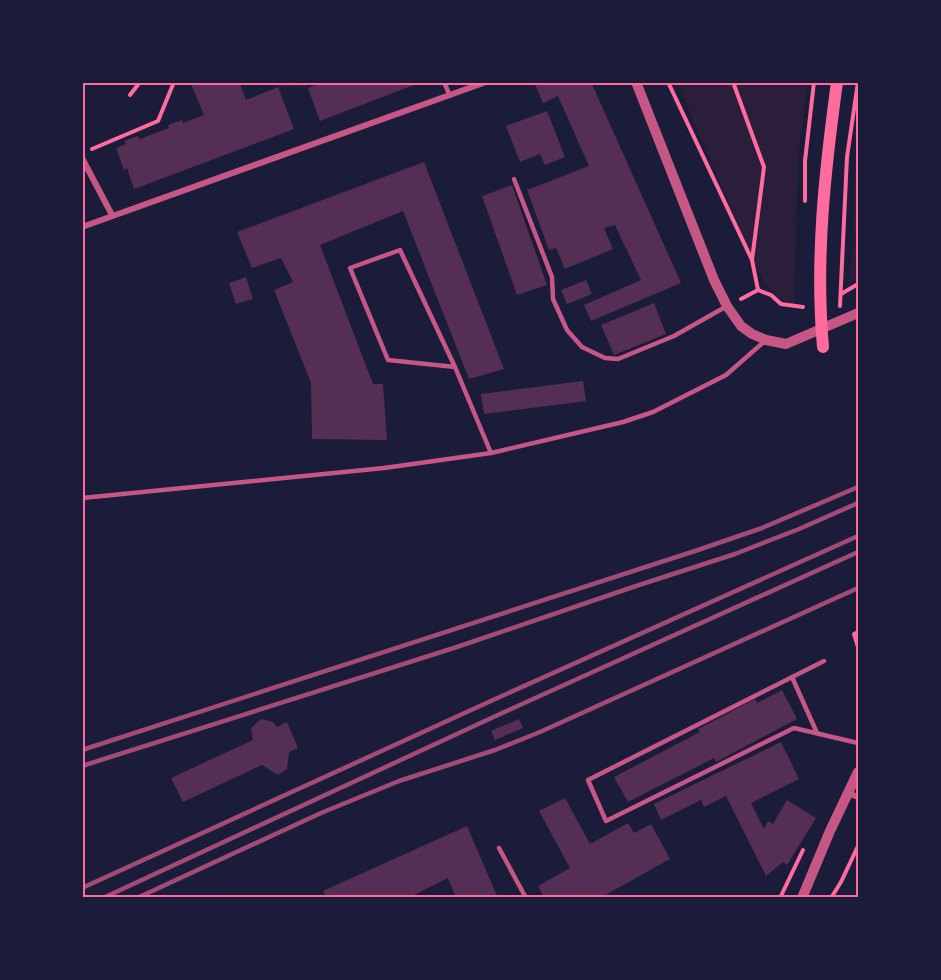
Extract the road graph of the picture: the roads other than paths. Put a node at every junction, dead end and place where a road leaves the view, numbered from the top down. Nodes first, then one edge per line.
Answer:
1 (444, 82) edge
2 (486, 82) edge
3 (636, 82) edge
4 (837, 82) edge
5 (450, 96) junction
6 (82, 158) edge
7 (514, 179) dead end
8 (112, 215) junction
9 (82, 227) edge
10 (727, 306) junction
11 (857, 313) edge
12 (766, 340) junction
13 (823, 347) dead end
14 (455, 367) junction
15 (491, 453) junction
16 (82, 498) edge
17 (824, 661) dead end
18 (792, 677) junction
19 (817, 733) junction
20 (858, 743) edge
21 (858, 772) edge
22 (853, 795) edge
23 (499, 848) dead end
24 (526, 897) edge
25 (802, 897) edge

1 - 5 lane
2 - 5 street
3 - 10 street
4 - 13 main road
5 - 8 street
6 - 8 street
7 - 10 lane
8 - 9 street
10 - 12 street
11 - 12 street
12 - 15 lane
14 - 14 lane
14 - 15 lane
15 - 16 lane
17 - 18 lane
18 - 19 lane
18 - 19 lane
19 - 20 lane
21 - 22 street
22 - 25 street
23 - 24 lane

